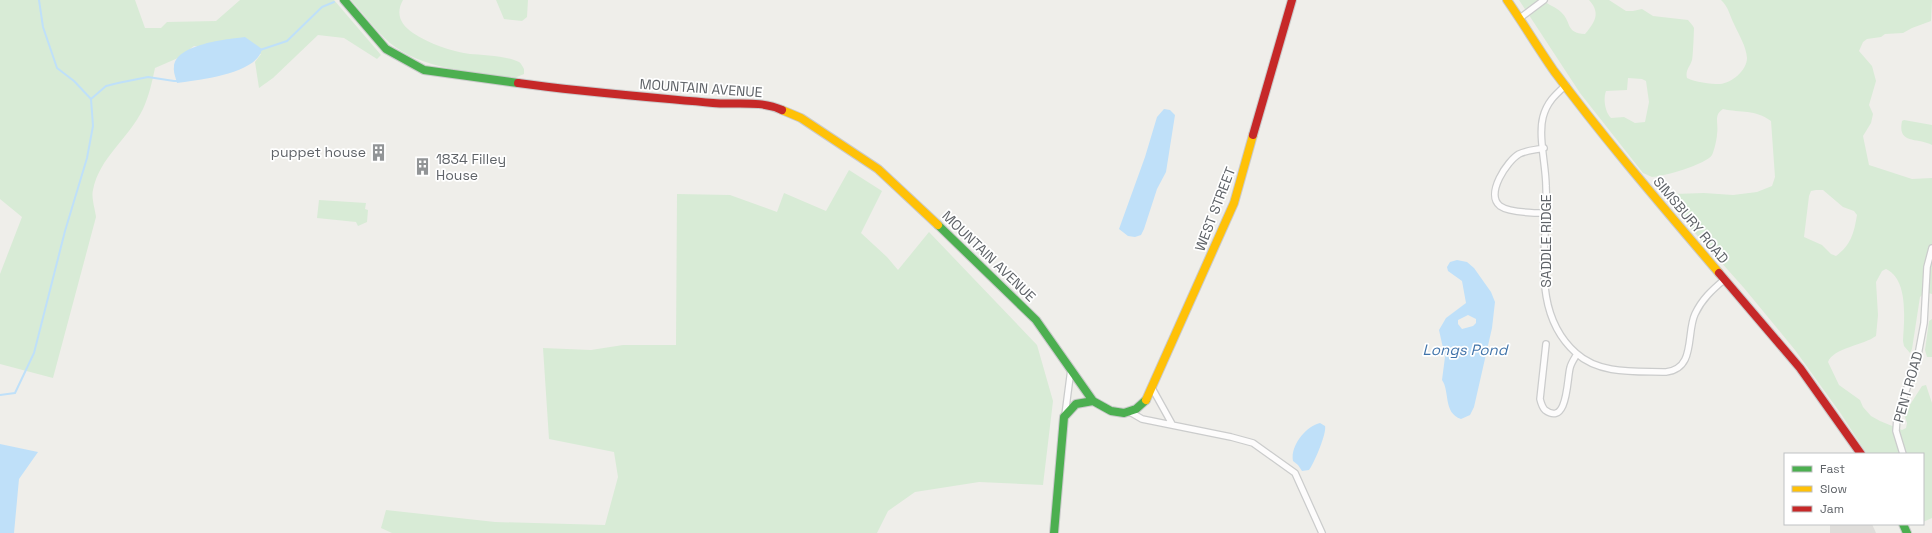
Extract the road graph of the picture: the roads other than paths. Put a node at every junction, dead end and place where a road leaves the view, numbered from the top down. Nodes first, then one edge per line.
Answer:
1 (344, 0) edge
2 (1292, 0) edge
3 (1507, 0) edge
4 (1544, 0) edge
5 (1520, 18) junction
6 (1566, 85) junction
7 (1544, 148) junction
8 (1546, 213) junction
9 (1932, 248) edge
10 (1725, 279) junction
11 (1546, 344) dead end
12 (1577, 354) junction
13 (1071, 369) junction
14 (1152, 388) junction
15 (1093, 401) junction
16 (1130, 412) junction
17 (1064, 417) junction
18 (1172, 424) junction
19 (1860, 453) edge
20 (1902, 453) edge
21 (1054, 533) edge
22 (1322, 533) edge

1 - 13 street, MOUNTAIN AVENUE
2 - 14 street, WEST STREET
3 - 5 street, SIMSBURY ROAD
4 - 5 street
5 - 6 street, SIMSBURY ROAD
6 - 7 street, SADDLE RIDGE
6 - 10 street, SIMSBURY ROAD
7 - 8 street, SADDLE RIDGE
7 - 8 street
8 - 12 street, SADDLE RIDGE
9 - 20 street, PENT ROAD
10 - 12 street, SADDLE RIDGE
10 - 19 street, SIMSBURY ROAD
11 - 12 street
13 - 15 street, MOUNTAIN AVENUE
13 - 17 street
14 - 16 street, WEST STREET
14 - 18 street
15 - 16 street, MOUNTAIN AVENUE
15 - 17 street
16 - 18 street
17 - 21 street
18 - 22 street

